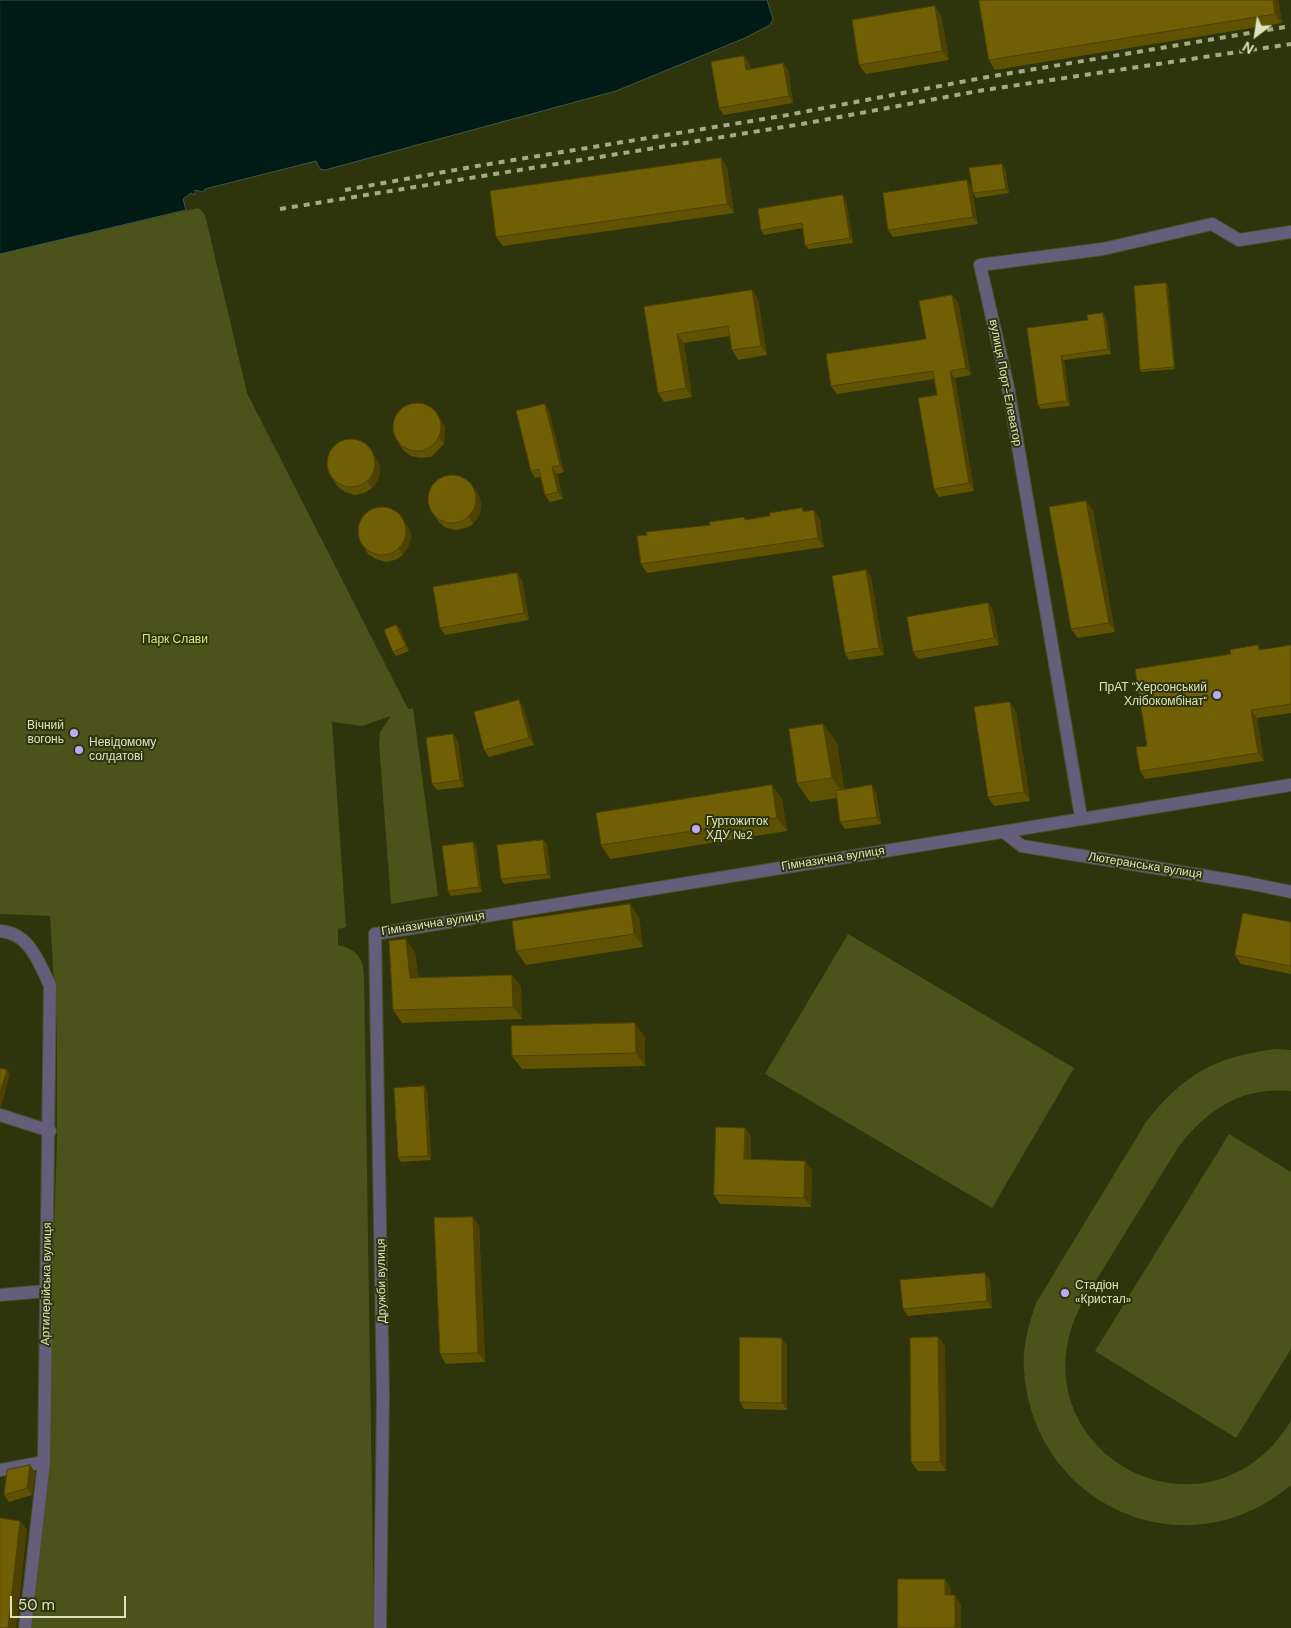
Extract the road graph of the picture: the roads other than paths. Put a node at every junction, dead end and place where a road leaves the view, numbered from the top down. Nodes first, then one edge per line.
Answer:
1 (1291, 232) edge
2 (1291, 785) edge
3 (1081, 817) junction
4 (1004, 832) junction
5 (1291, 892) edge
6 (0, 931) edge
7 (375, 934) joint
8 (0, 1115) edge
9 (50, 1130) junction
10 (46, 1291) junction
11 (0, 1295) edge
12 (44, 1462) junction
13 (0, 1470) edge
14 (25, 1628) edge
15 (380, 1628) edge

1 - 3 street, вулиця Порт-Елеватор
2 - 3 street, Гімназична вулиця
3 - 4 street, Гімназична вулиця
4 - 5 street, Лютеранська вулиця
4 - 7 street, Гімназична вулиця
6 - 9 street, Артилерійська вулиця
7 - 15 street, Дружби вулиця
8 - 9 street
9 - 10 street, Артилерійська вулиця
10 - 11 street
10 - 12 street, Артилерійська вулиця
12 - 13 street
12 - 14 street, Артилерійська вулиця

